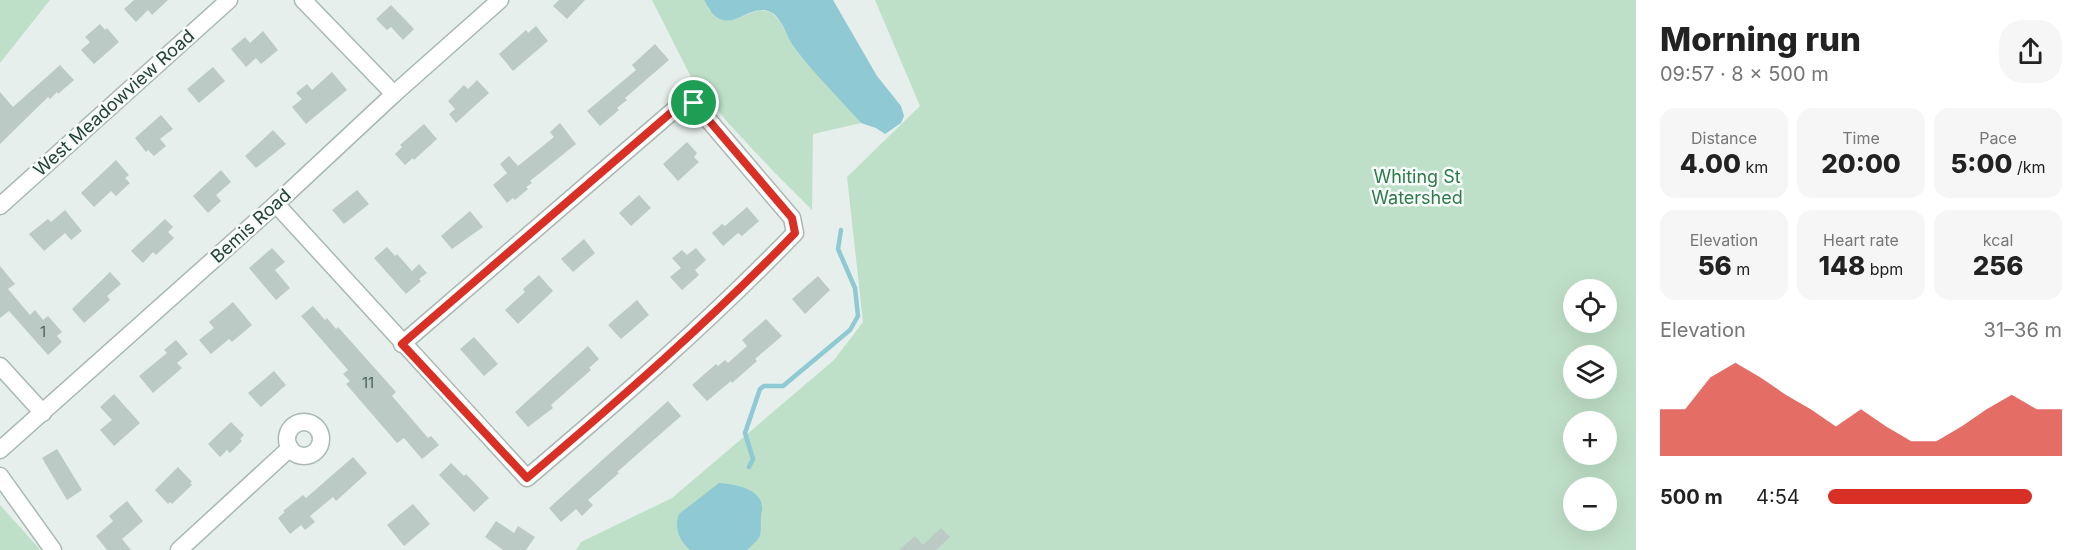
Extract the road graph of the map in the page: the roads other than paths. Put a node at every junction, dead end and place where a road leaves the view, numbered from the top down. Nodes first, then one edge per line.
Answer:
1 (229, 0) edge
2 (303, 0) edge
3 (500, 0) edge
4 (394, 94) junction
5 (276, 204) junction
6 (0, 206) edge
7 (402, 344) junction
8 (0, 366) edge
9 (44, 413) junction
10 (290, 448) dead end
11 (0, 450) edge
12 (0, 476) edge
13 (53, 550) edge
14 (179, 550) edge

1 - 6 street, West Meadowview Road
2 - 4 street
3 - 4 street, Bemis Road
4 - 5 street, Bemis Road
5 - 7 street
5 - 9 street, Bemis Road
7 - 7 street
8 - 9 street
9 - 11 street, Bemis Road
10 - 14 street
12 - 13 street

